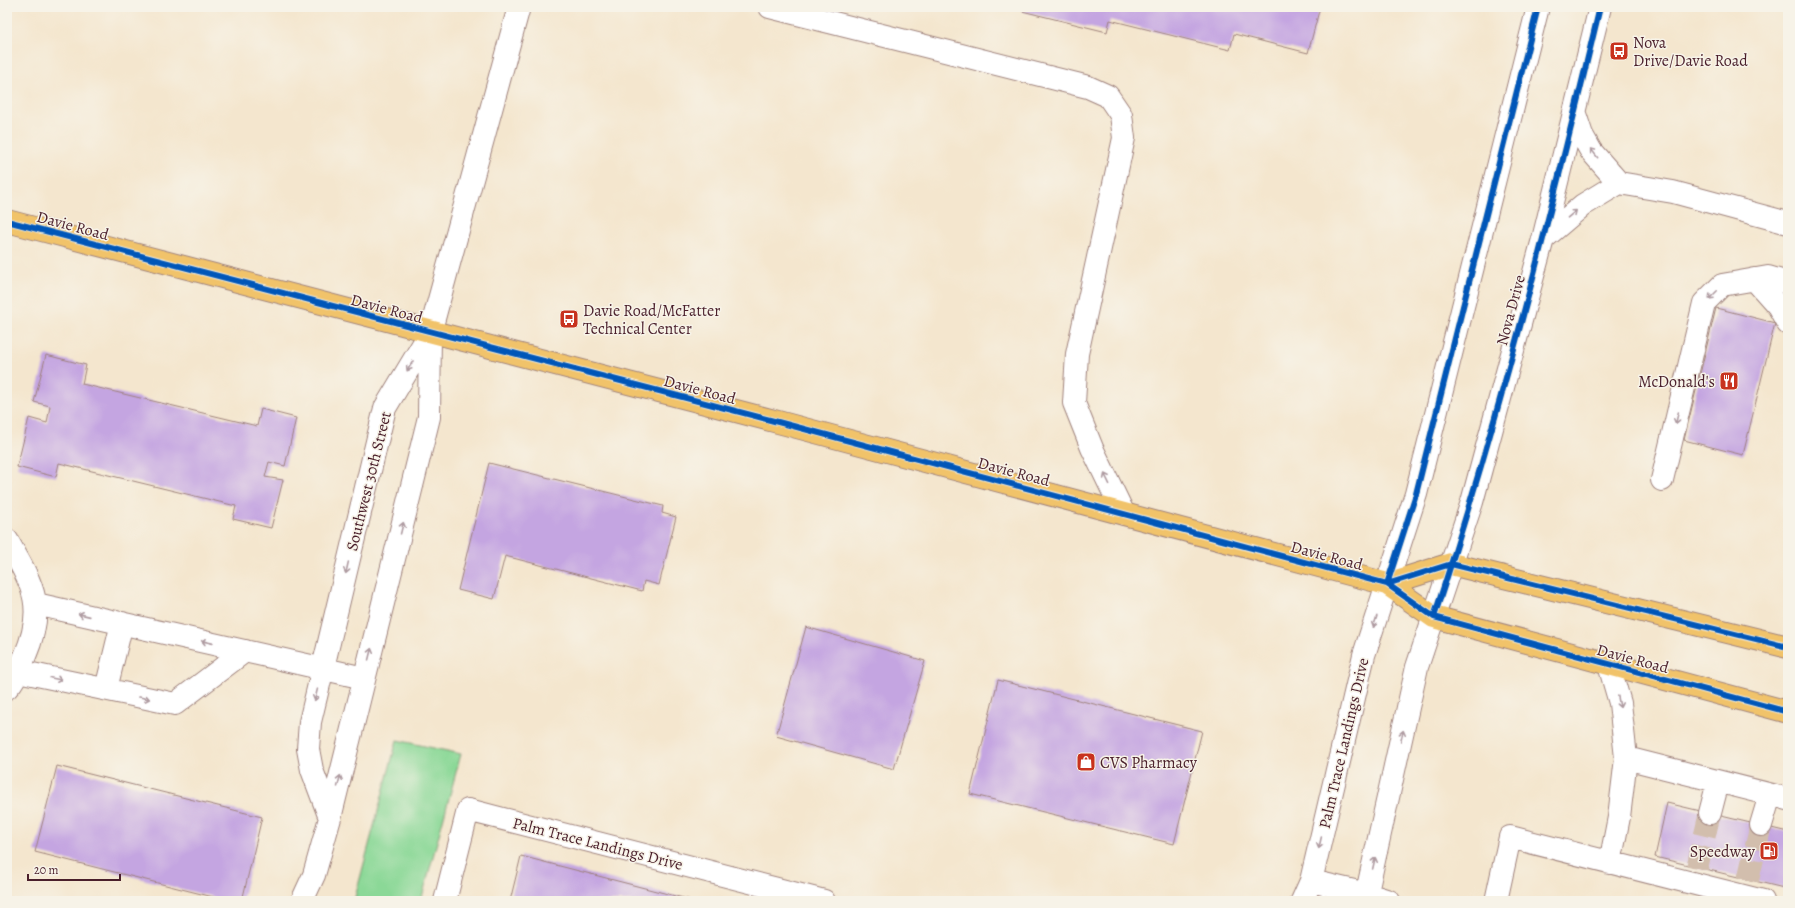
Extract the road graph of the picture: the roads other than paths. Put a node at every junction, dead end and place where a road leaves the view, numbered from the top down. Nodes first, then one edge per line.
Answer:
1 (519, 7) edge
2 (770, 7) edge
3 (1538, 7) edge
4 (1600, 7) edge
5 (1575, 114) junction
6 (1619, 183) junction
7 (7, 221) edge
8 (1788, 223) edge
9 (1543, 239) junction
10 (1754, 279) junction
11 (1788, 283) edge
12 (1788, 324) edge
13 (430, 332) junction
14 (1662, 480) dead end
15 (1124, 514) junction
16 (7, 540) edge
17 (1451, 564) junction
18 (1387, 584) junction
19 (36, 604) junction
20 (1434, 617) junction
21 (122, 623) junction
22 (1788, 647) edge
23 (245, 651) junction
24 (1609, 665) junction
25 (323, 669) junction
26 (364, 678) junction
27 (13, 680) edge
28 (106, 690) junction
29 (1788, 712) edge
30 (1626, 758) junction
31 (1718, 782) junction
32 (1779, 797) edge
33 (1710, 813) tunnel mouth
34 (330, 818) junction
35 (1761, 825) tunnel mouth
36 (1610, 863) junction
37 (1310, 881) junction
38 (1752, 892) edge
39 (1366, 897) edge
40 (302, 901) edge
41 (445, 901) edge
42 (821, 901) edge
43 (1302, 901) edge
44 (1389, 901) edge
45 (1496, 901) edge

1 - 13 street
15 -> 2 street
3 - 18 street
4 - 5 street, Nova Drive
6 -> 5 street
5 - 9 street, Nova Drive
6 - 8 street
9 -> 6 street
7 - 13 main road, Davie Road
9 - 17 street, Nova Drive
10 - 11 street
10 - 12 street
10 -> 14 street
13 - 15 main road, Davie Road
13 -> 25 street, Southwest 30th Street
26 -> 13 street
15 - 18 main road, Davie Road
16 - 19 street
17 - 18 main road
17 - 20 street, Nova Drive
17 - 22 main road
18 - 20 main road, Davie Road
18 -> 37 street, Palm Trace Landings Drive
21 -> 19 street
19 - 27 street
20 - 24 main road, Davie Road
39 -> 20 street
23 -> 21 street
21 - 28 street
23 - 25 street
28 -> 23 street
24 - 29 main road, Davie Road
24 -> 30 street
25 - 26 street
25 -> 34 street, Southwest 30th Street
34 -> 26 street
27 -> 28 street
30 - 31 street
30 - 36 street
31 - 32 street
31 - 33 street
32 - 35 street
34 - 40 street
36 - 38 street
36 - 45 street
37 - 39 street
37 - 43 street, Palm Trace Landings Drive
39 - 44 street
41 - 42 street, Palm Trace Landings Drive

